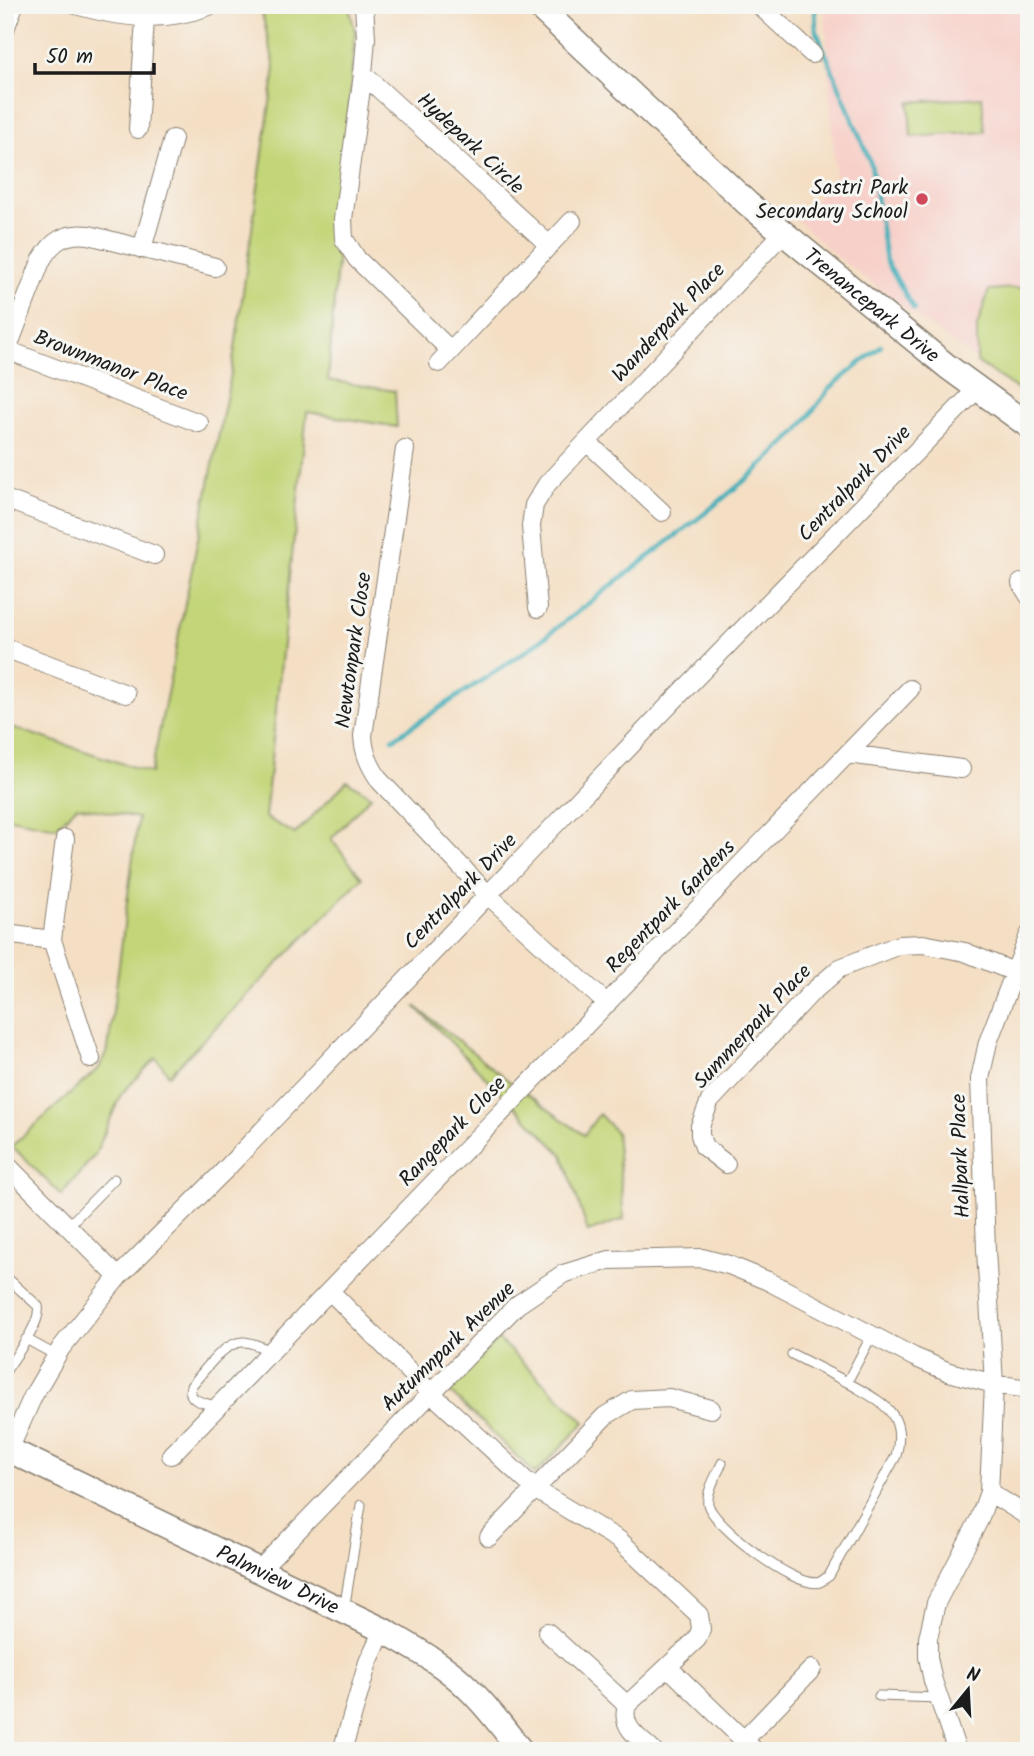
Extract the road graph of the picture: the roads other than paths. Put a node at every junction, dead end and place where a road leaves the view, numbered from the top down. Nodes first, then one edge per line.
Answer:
1 (14, 5) edge
2 (76, 5) edge
3 (212, 5) edge
4 (364, 5) edge
5 (759, 5) edge
6 (545, 8) edge
7 (145, 19) junction
8 (5, 29) edge
9 (812, 54) dead end
10 (363, 74) junction
11 (138, 128) dead end
12 (173, 139) dead end
13 (572, 221) dead end
14 (783, 233) junction
15 (549, 245) junction
16 (142, 249) junction
17 (215, 267) dead end
18 (6, 352) edge
19 (977, 389) junction
20 (199, 423) dead end
21 (1029, 426) edge
22 (587, 442) junction
23 (405, 449) dead end
24 (5, 499) edge
25 (662, 512) dead end
26 (155, 555) dead end
27 (538, 608) dead end
28 (5, 648) edge
29 (910, 689) dead end
30 (126, 694) dead end
31 (848, 754) junction
32 (961, 769) dead end
33 (65, 839) dead end
34 (488, 895) junction
35 (5, 934) edge
36 (1029, 934) edge
37 (52, 940) junction
38 (1014, 972) junction
39 (607, 1004) junction
40 (91, 1059) dead end
41 (5, 1163) edge
42 (726, 1164) dead end
43 (114, 1179) dead end
44 (68, 1226) junction
45 (5, 1276) edge
46 (118, 1277) junction
47 (330, 1291) junction
48 (872, 1335) junction
49 (26, 1339) junction
50 (271, 1351) junction
51 (792, 1354) dead end
52 (57, 1356) junction
53 (5, 1371) edge
54 (847, 1382) junction
55 (994, 1384) junction
56 (1029, 1389) edge
57 (431, 1393) junction
58 (218, 1406) junction
59 (711, 1409) dead end
60 (7, 1449) edge
61 (172, 1455) dead end
62 (722, 1463) dead end
63 (536, 1490) junction
64 (989, 1492) junction
65 (361, 1505) dead end
66 (1029, 1517) edge
67 (489, 1538) dead end
68 (259, 1570) junction
69 (344, 1611) junction
70 (383, 1630) junction
71 (547, 1632) dead end
72 (668, 1667) junction
73 (812, 1670) dead end
74 (879, 1696) dead end
75 (939, 1698) junction
76 (626, 1705) junction
77 (749, 1745) edge
78 (342, 1751) edge
79 (521, 1751) edge
80 (653, 1751) edge
81 (957, 1751) edge

1 - 8 street
2 - 7 street
3 - 7 street
4 - 10 street
5 - 9 street
6 - 14 street, Trenancepark Drive
7 - 11 street
10 - 15 street, Hydepark Circle
10 - 15 street
12 - 16 street
13 - 15 street
14 - 19 street, Trenancepark Drive
14 - 22 street, Wanderpark Place
16 - 17 street
16 - 18 street
18 - 20 street, Brownmanor Place
19 - 21 street, Trenancepark Drive
19 - 34 street, Centralpark Drive
22 - 25 street
22 - 27 street, Wanderpark Place
23 - 34 street, Newtonpark Close
24 - 26 street
28 - 30 street
29 - 31 street, Regentpark Gardens
31 - 32 street
31 - 39 street, Regentpark Gardens
33 - 37 street
34 - 39 street, Regentpark Gardens
34 - 46 street, Centralpark Drive
35 - 37 street
36 - 38 street, Hallpark Place
37 - 40 street
38 - 42 street, Summerpark Place
38 - 55 street, Hallpark Place
39 - 47 street, Rangepark Close
41 - 44 street
43 - 44 lane
44 - 46 street
45 - 49 lane
46 - 52 street, Centralpark Drive
47 - 50 street, Rangepark Close
47 - 57 street
48 - 54 lane
48 - 55 street, Autumnpark Avenue
48 - 57 street, Autumnpark Avenue
49 - 52 lane
49 - 53 lane
50 - 58 street, Rangepark Close
50 - 58 lane
51 - 54 lane
52 - 60 street, Centralpark Drive
54 - 62 lane
55 - 56 street, Autumnpark Avenue
55 - 64 street, Hallpark Place
57 - 63 street
57 - 68 street, Autumnpark Avenue
58 - 61 street, Rangepark Close
59 - 63 street
60 - 68 street, Palmview Drive
63 - 67 street
63 - 72 street
64 - 66 street
64 - 75 street, Hallpark Place
65 - 69 lane
68 - 69 street, Palmview Drive
69 - 70 street, Palmview Drive
70 - 78 street
70 - 79 street, Palmview Drive
71 - 76 street
72 - 76 street
72 - 77 street
73 - 77 street
74 - 75 lane
75 - 81 street, Hallpark Place
76 - 80 street

